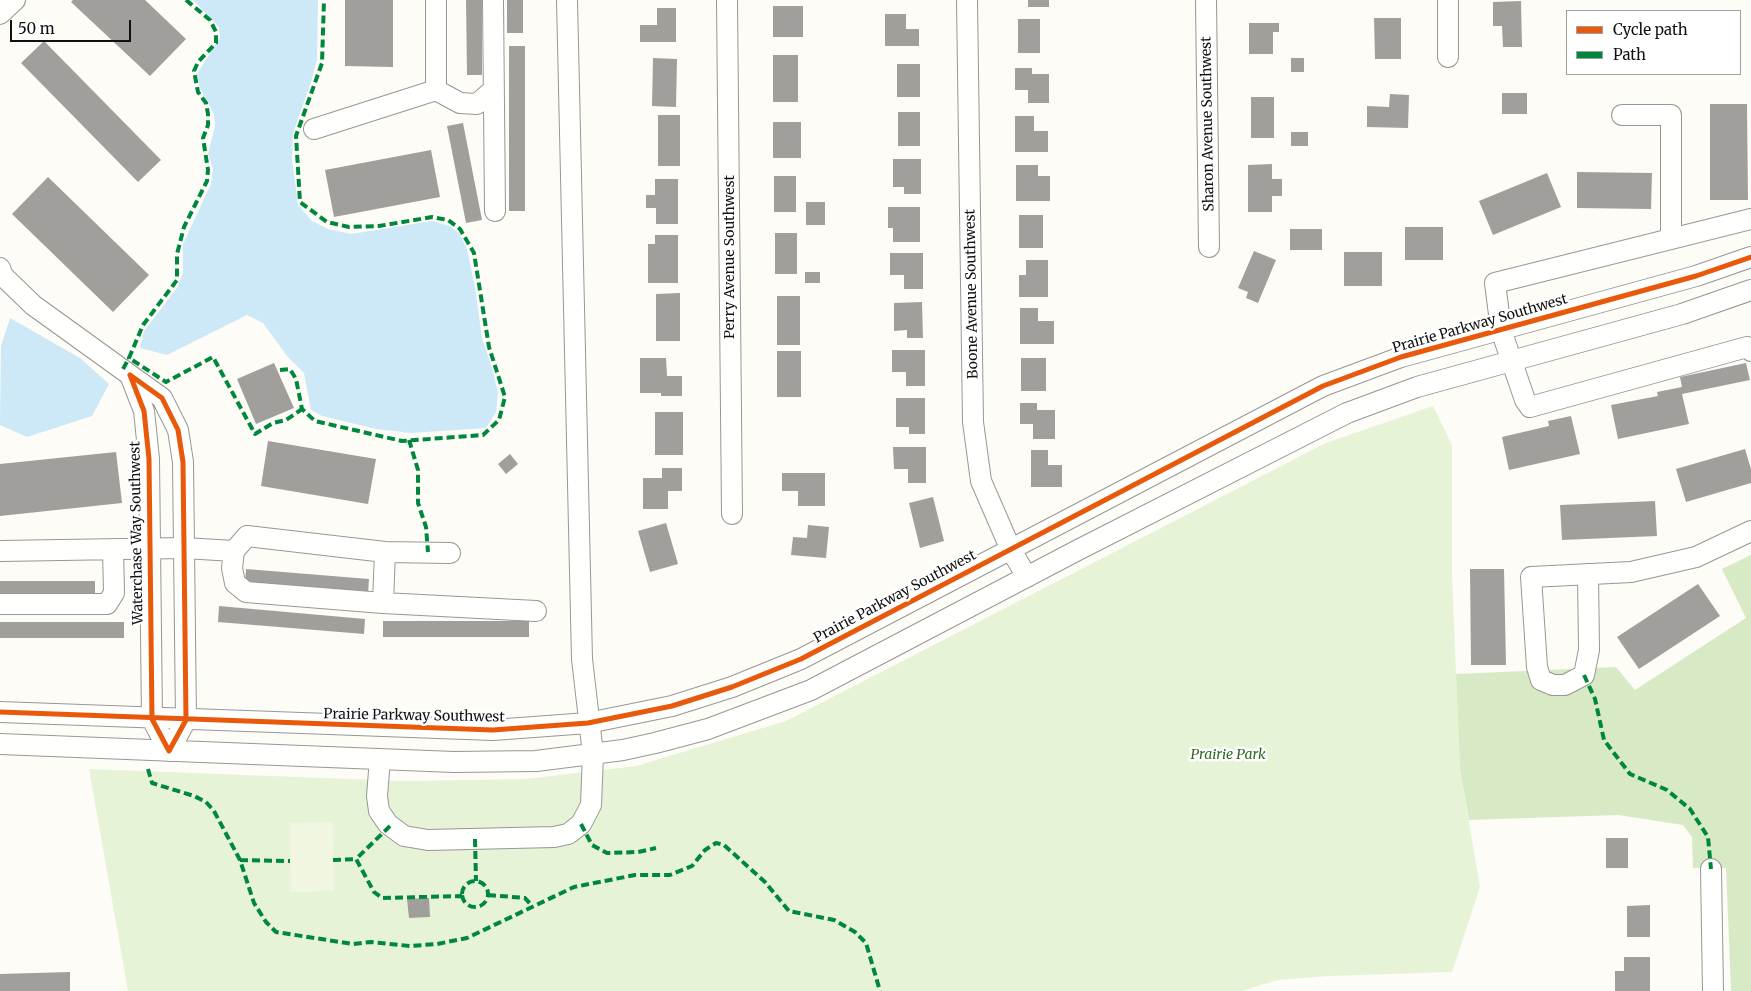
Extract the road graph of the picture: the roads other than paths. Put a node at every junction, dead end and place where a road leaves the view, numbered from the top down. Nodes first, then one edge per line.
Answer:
1 (15, 0) edge
2 (436, 0) edge
3 (493, 0) edge
4 (567, 0) edge
5 (727, 0) edge
6 (967, 0) edge
7 (1206, 0) edge
8 (1448, 0) edge
9 (0, 14) edge
10 (1448, 57) dead end
11 (436, 90) junction
12 (493, 90) junction
13 (1622, 115) dead end
14 (314, 129) dead end
15 (495, 211) dead end
16 (1751, 219) edge
17 (1671, 239) junction
18 (1209, 247) dead end
19 (1751, 256) edge
20 (0, 268) edge
21 (1751, 290) edge
22 (1501, 330) junction
23 (1751, 351) edge
24 (1510, 361) junction
25 (130, 374) junction
26 (181, 447) junction
27 (148, 454) junction
28 (732, 514) dead end
29 (1751, 531) edge
30 (150, 548) junction
31 (184, 548) junction
32 (113, 549) junction
33 (1011, 550) junction
34 (0, 551) edge
35 (234, 551) junction
36 (385, 552) junction
37 (450, 553) dead end
38 (1588, 574) junction
39 (1027, 577) junction
40 (383, 603) junction
41 (0, 604) edge
42 (536, 611) dead end
43 (151, 617) junction
44 (184, 617) junction
45 (0, 712) edge
46 (152, 719) junction
47 (186, 720) junction
48 (588, 723) junction
49 (0, 744) edge
50 (169, 751) junction
51 (592, 754) junction
52 (380, 759) junction
53 (1711, 869) dead end
54 (1713, 991) edge

1 - 9 street
2 - 11 street
3 - 12 street
4 - 48 street
5 - 28 street, Perry Avenue Southwest
6 - 33 street, Boone Avenue Southwest
7 - 18 street, Sharon Avenue Southwest
8 - 10 street
11 - 12 street
11 - 14 street
12 - 15 street
13 - 17 street
16 - 17 street
17 - 22 street
19 - 22 street, Prairie Parkway Southwest
20 - 25 street
21 - 24 street
22 - 24 street
22 - 33 street, Prairie Parkway Southwest
23 - 24 street
24 - 39 street
25 - 26 street
25 - 27 street, Waterchase Way Southwest
26 - 27 street, Waterchase Way Southwest
26 - 31 street
27 - 30 street, Waterchase Way Southwest
29 - 38 street
30 - 31 street, Waterchase Way Southwest
30 - 32 street
30 - 43 street, Waterchase Way Southwest
31 - 35 street, Waterchase Way Southwest
31 - 44 street
32 - 34 street
32 - 41 street
33 - 39 street, Boone Avenue Southwest
33 - 48 street, Prairie Parkway Southwest
35 - 36 street
35 - 40 street
36 - 37 street
36 - 40 street
38 - 38 street
39 - 51 street
40 - 42 street
43 - 44 street, Waterchase Way Southwest
43 - 46 street, Waterchase Way Southwest
44 - 47 street
45 - 46 street, Prairie Parkway Southwest
46 - 47 street, Prairie Parkway Southwest
46 - 50 street, Waterchase Way Southwest
47 - 48 street, Prairie Parkway Southwest
47 - 50 street
48 - 51 street
49 - 50 street
50 - 52 street
51 - 52 street
51 - 52 street
53 - 54 street

